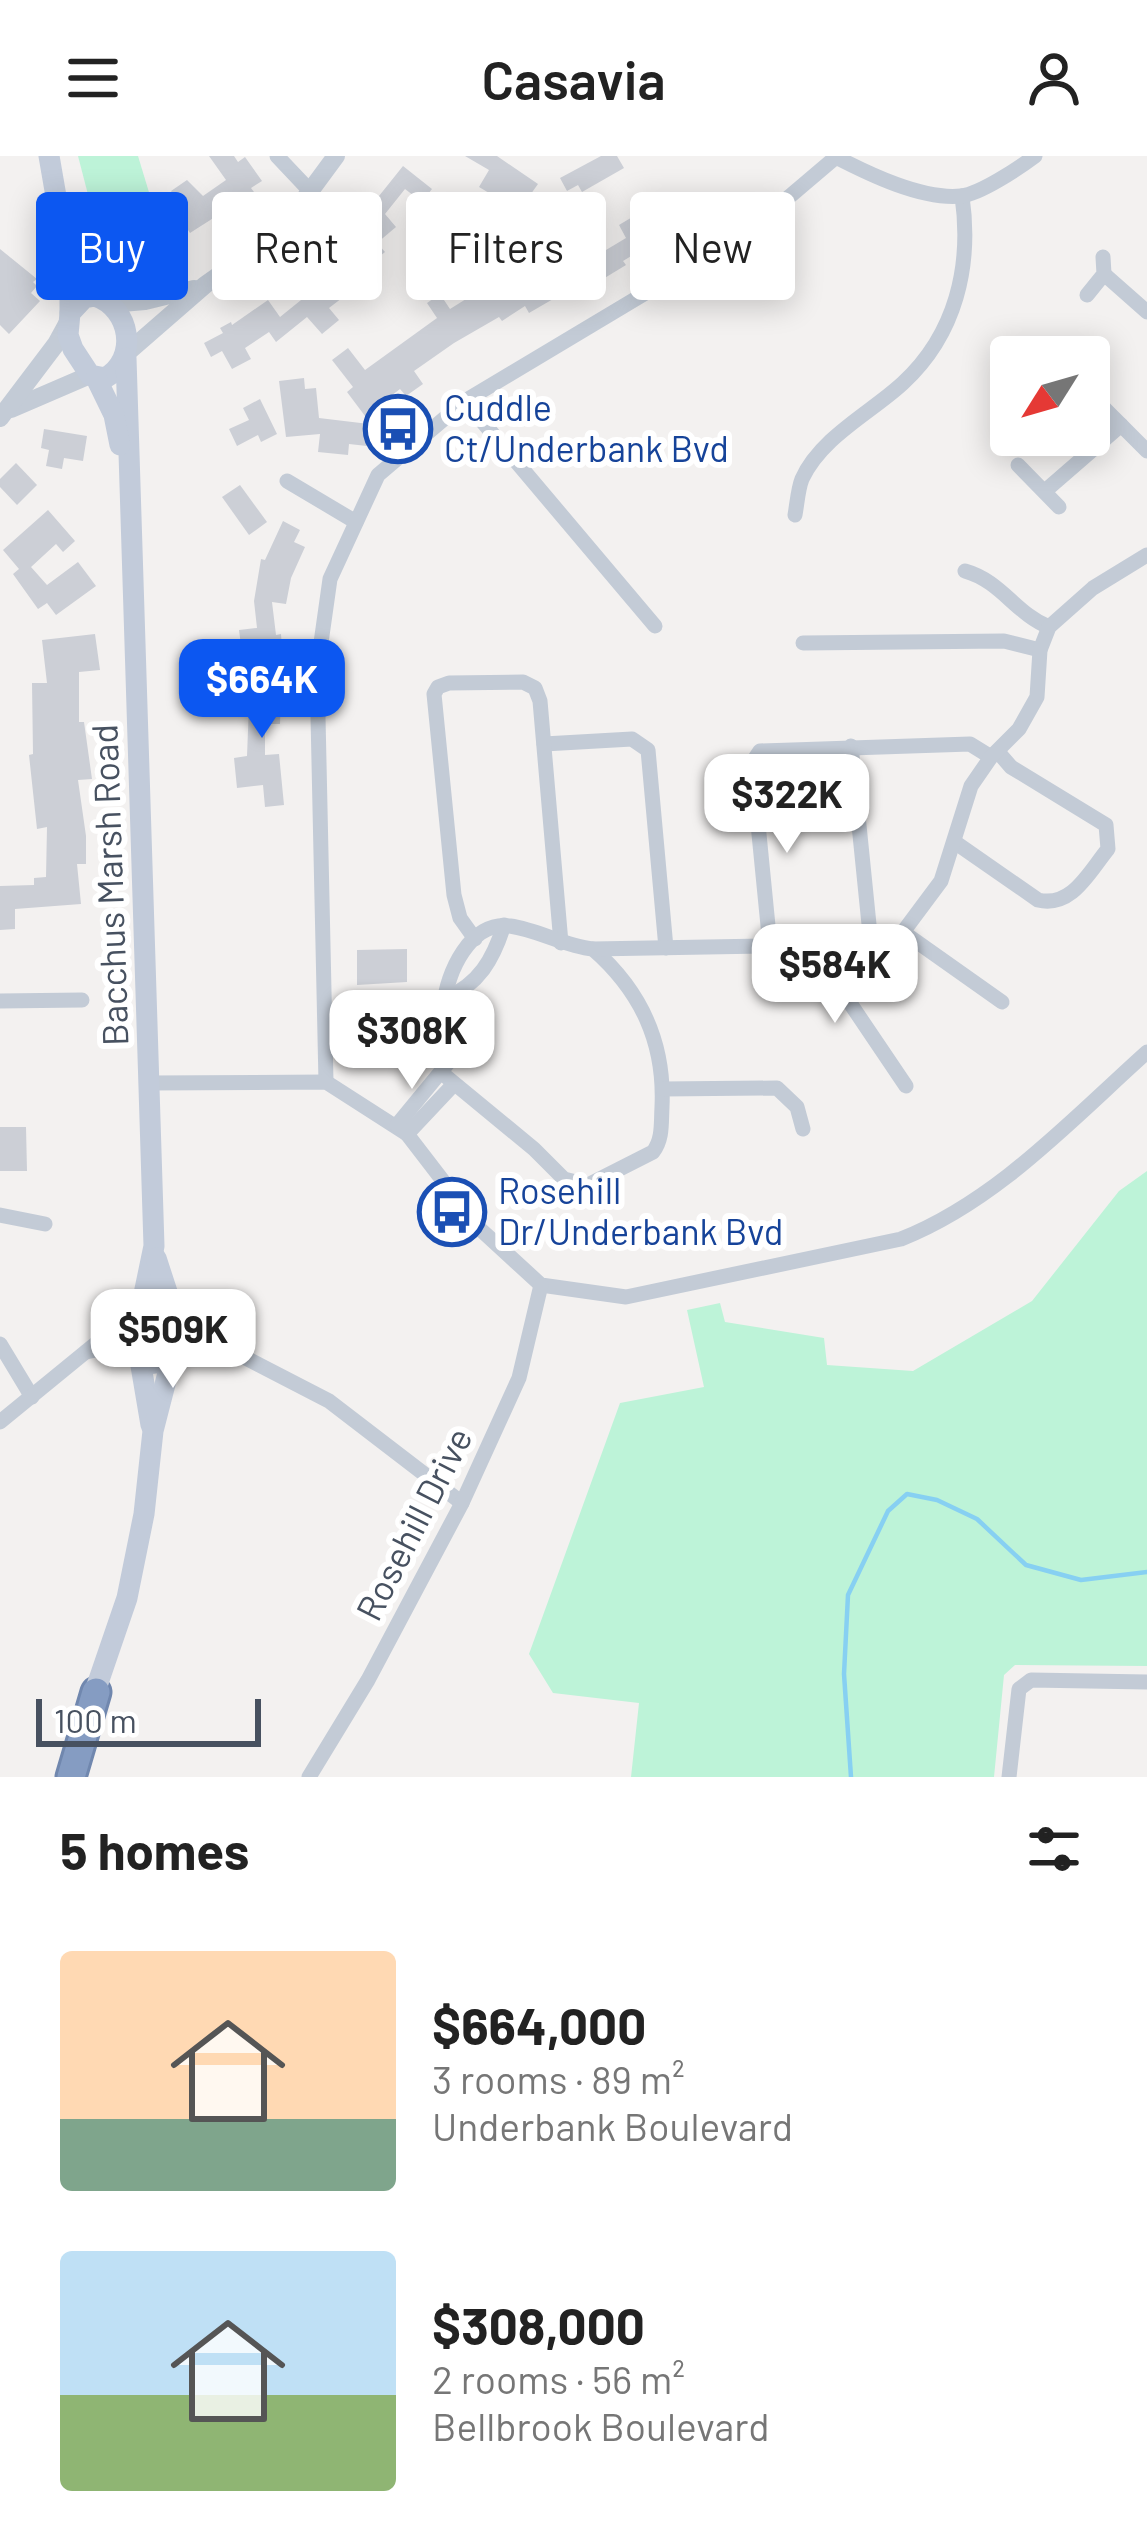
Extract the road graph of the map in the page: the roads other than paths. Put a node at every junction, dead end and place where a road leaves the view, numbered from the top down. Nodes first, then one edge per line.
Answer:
1 (49, 156) edge
2 (277, 156) edge
3 (336, 156) edge
4 (1035, 156) edge
5 (836, 157) edge
6 (55, 181) junction
7 (311, 192) joint
8 (962, 196) junction
9 (212, 280) edge
10 (205, 285) junction
11 (1087, 295) dead end
12 (109, 302) junction
13 (1147, 312) edge
14 (69, 318) junction
15 (127, 355) junction
16 (93, 376) junction
17 (465, 401) junction
18 (1110, 413) edge
19 (3, 414) edge
20 (1121, 424) junction
21 (1147, 451) edge
22 (1018, 465) dead end
23 (287, 481) dead end
24 (1045, 491) junction
25 (1058, 507) dead end
26 (795, 515) dead end
27 (356, 522) junction
28 (130, 523) junction
29 (1147, 554) edge
30 (965, 572) dead end
31 (655, 626) dead end
32 (1049, 627) junction
33 (803, 643) dead end
34 (1040, 650) junction
35 (544, 744) junction
36 (851, 746) junction
37 (994, 754) junction
38 (956, 843) junction
39 (504, 925) junction
40 (903, 932) junction
41 (475, 939) junction
42 (561, 943) junction
43 (871, 944) junction
44 (770, 946) junction
45 (821, 947) junction
46 (666, 948) junction
47 (593, 949) junction
48 (445, 999) junction
49 (82, 1000) dead end
50 (0, 1001) edge
51 (1002, 1002) dead end
52 (446, 1031) junction
53 (386, 1036) dead end
54 (1147, 1052) edge
55 (449, 1079) junction
56 (326, 1082) junction
57 (149, 1083) junction
58 (906, 1086) dead end
59 (663, 1089) junction
60 (803, 1129) dead end
61 (402, 1130) junction
62 (0, 1215) edge
63 (45, 1224) dead end
64 (154, 1246) junction
65 (541, 1285) junction
66 (136, 1320) junction
67 (175, 1321) junction
68 (0, 1344) edge
69 (86, 1352) junction
70 (234, 1352) junction
71 (138, 1358) junction
72 (174, 1358) junction
73 (32, 1397) junction
74 (0, 1422) edge
75 (153, 1431) junction
76 (462, 1503) junction
77 (1147, 1682) edge
78 (96, 1692) junction
79 (58, 1777) edge
80 (71, 1777) edge
81 (309, 1777) edge
82 (1009, 1777) edge

1 - 6 main road
2 - 7 street
3 - 7 street
4 - 8 street
5 - 8 street
5 - 17 street
6 - 12 main road
6 - 14 main road
8 - 26 street
9 - 10 street
10 - 12 street
10 - 15 street
11 - 13 street
12 - 14 main road
12 - 15 main road
14 - 16 main road
14 - 19 street
15 - 16 main road
15 - 28 main road, Bacchus Marsh Road
16 - 19 street
16 - 28 main road, Bacchus Marsh Road
17 - 27 street
17 - 31 street
18 - 20 street
20 - 21 street
20 - 24 street
22 - 24 street
23 - 27 street
24 - 25 street
27 - 56 street
28 - 57 main road, Bacchus Marsh Road
29 - 32 street
30 - 32 street
32 - 34 street
33 - 34 street
34 - 37 street
35 - 41 street
35 - 42 street
35 - 46 street
36 - 37 street
36 - 43 street
36 - 44 street
37 - 38 street
37 - 38 street
38 - 40 street
39 - 41 street
39 - 42 street
39 - 48 street
40 - 43 street
40 - 51 street
41 - 48 street
42 - 47 street
43 - 45 street
44 - 45 street
44 - 46 street
45 - 58 street
46 - 47 street
47 - 59 street
48 - 52 street
49 - 50 street
52 - 53 street
52 - 55 street
54 - 65 street
55 - 59 street
55 - 61 street
56 - 57 street
56 - 61 street
57 - 64 main road, Bacchus Marsh Road
59 - 60 street
61 - 65 street
62 - 63 street
64 - 66 main road, Bacchus Marsh Road
64 - 67 main road, Bacchus Marsh Road
65 - 76 street, Rosehill Drive
66 - 67 main road
66 - 69 street
66 - 71 main road
67 - 70 street
67 - 72 main road
68 - 73 street
69 - 71 street
69 - 73 street
70 - 72 street
70 - 76 street
71 - 72 main road
71 - 75 main road
72 - 75 main road
73 - 74 street
75 - 78 main road
76 - 81 street, Rosehill Drive
77 - 82 street
78 - 79 main road
78 - 80 highway

